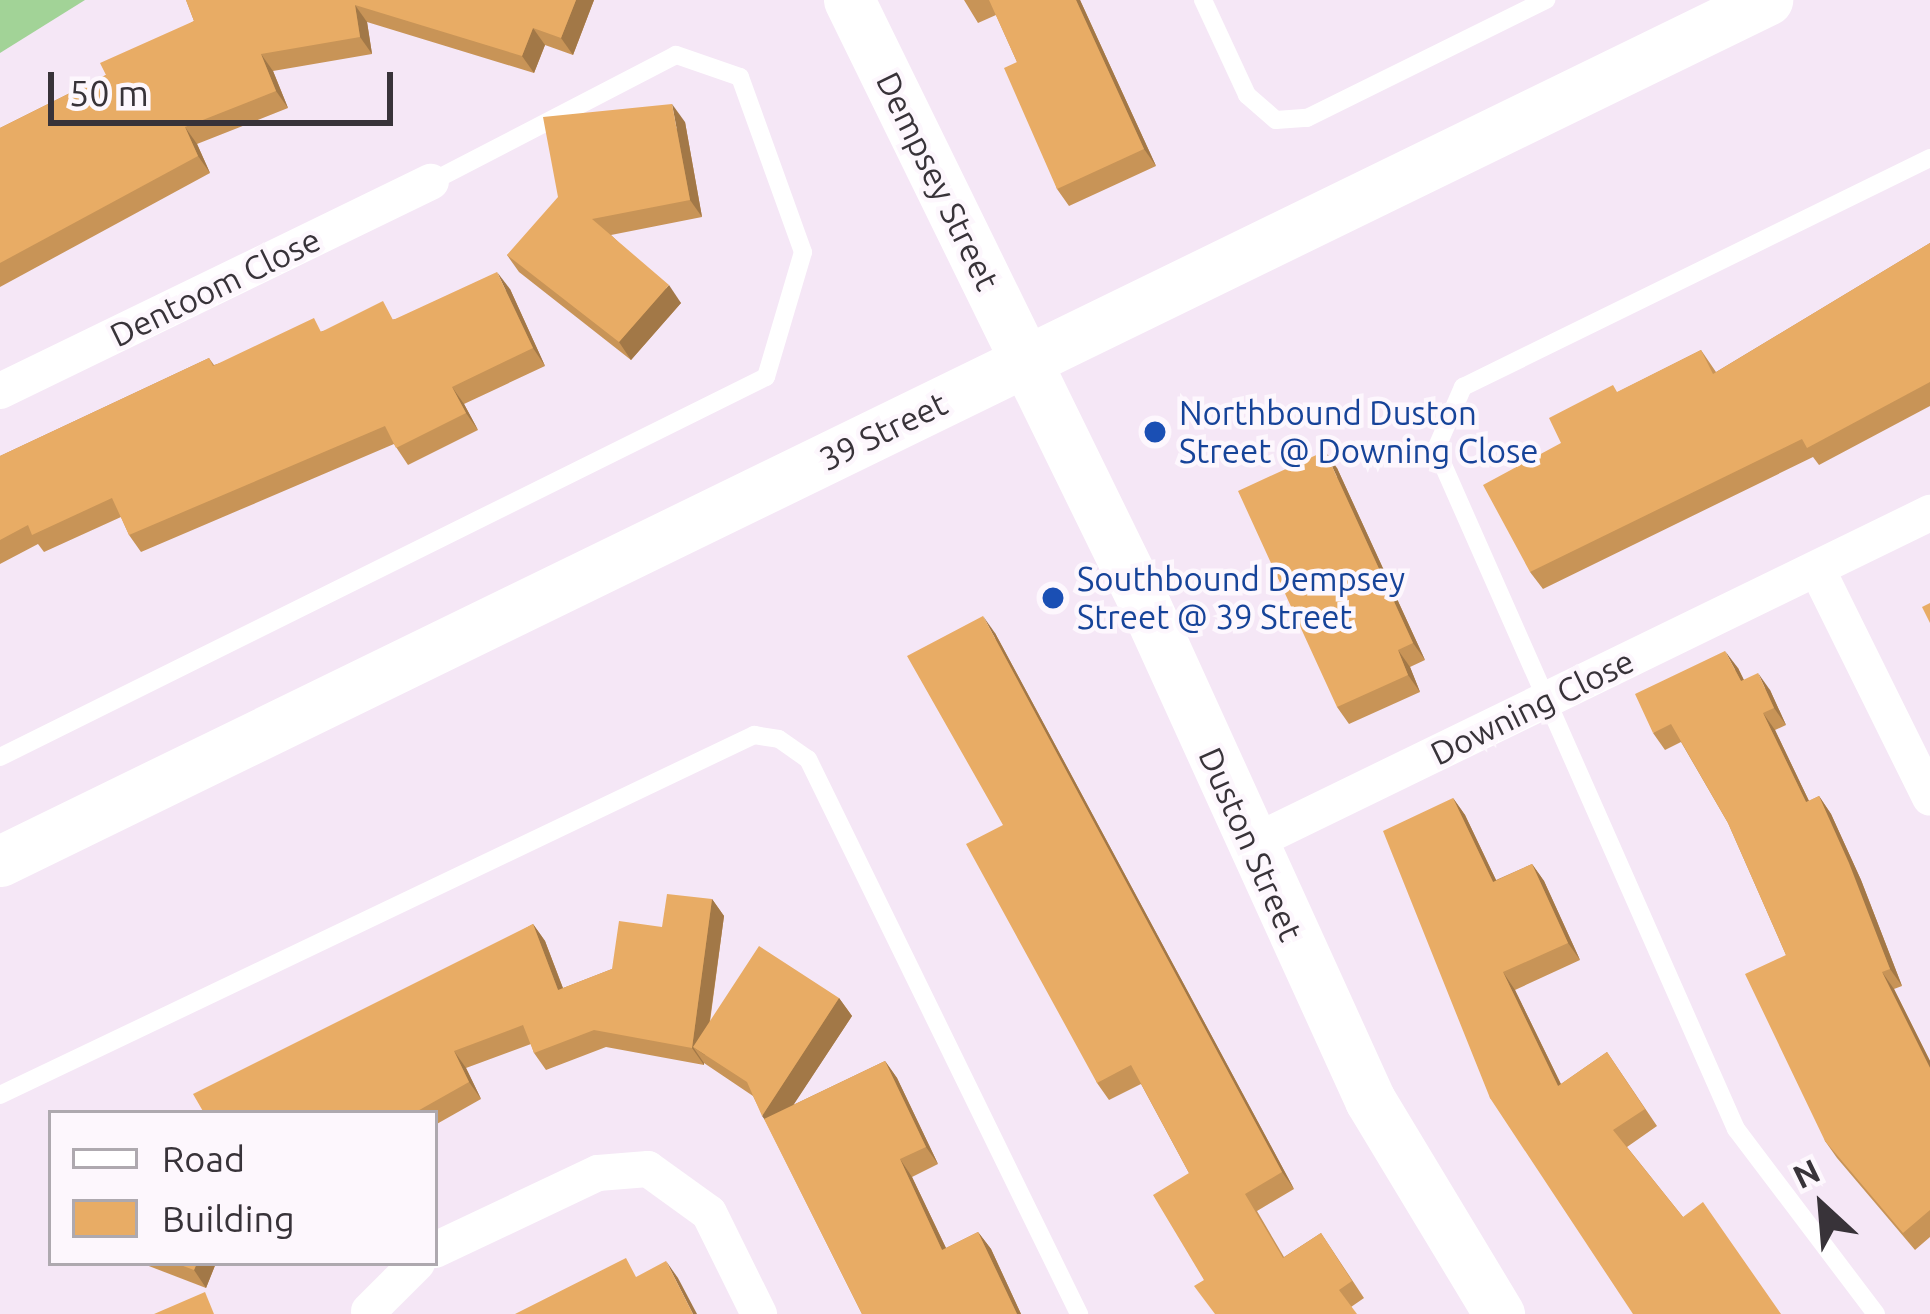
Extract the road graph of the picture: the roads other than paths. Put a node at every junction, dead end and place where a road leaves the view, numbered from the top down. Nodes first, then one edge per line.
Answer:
1 (849, 0) edge
2 (1203, 0) edge
3 (1546, 0) edge
4 (1766, 0) edge
5 (1930, 158) edge
6 (430, 182) joint
7 (1026, 362) junction
8 (0, 391) edge
9 (1930, 513) edge
10 (1817, 569) junction
11 (1542, 702) junction
12 (0, 757) edge
13 (1930, 798) edge
14 (1248, 845) junction
15 (0, 861) edge
16 (0, 1095) edge
17 (438, 1249) edge
18 (414, 1266) edge
19 (369, 1311) edge
20 (759, 1314) edge
21 (1079, 1314) edge
22 (1499, 1314) edge
23 (1876, 1314) edge

1 - 7 street, Dempsey Street
2 - 3 lane
4 - 7 street, 39 Street
5 - 11 lane
6 - 8 street, Dentoom Close
6 - 12 lane
7 - 14 street, Duston Street
7 - 15 street, 39 Street
9 - 10 street, Downing Close
10 - 11 street, Downing Close
10 - 13 street
11 - 14 street, Downing Close
11 - 23 lane
14 - 22 street, Duston Street
16 - 21 lane
17 - 20 street
18 - 19 street

